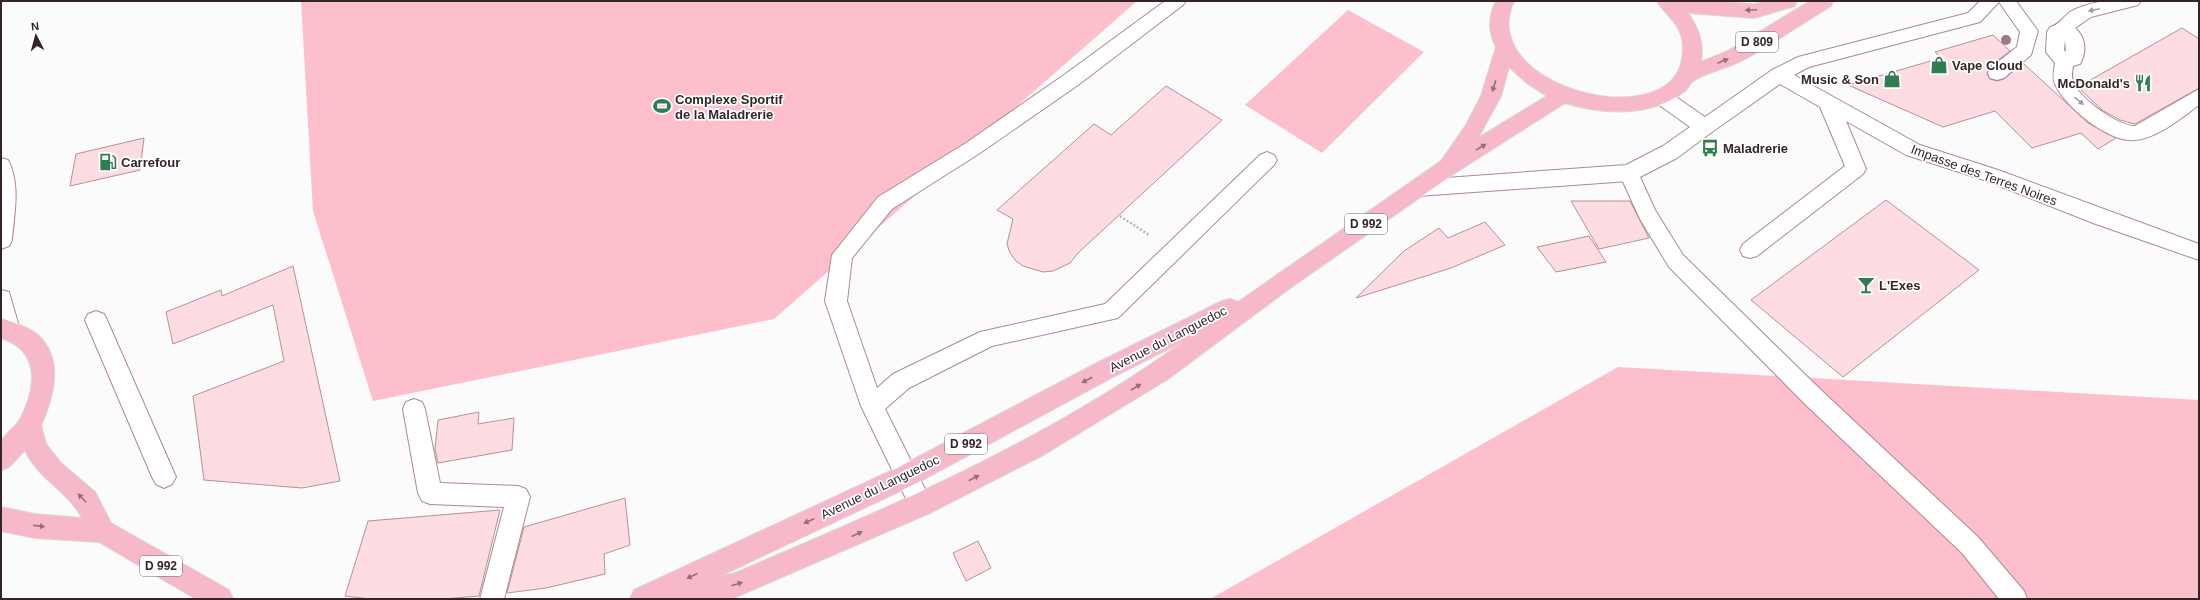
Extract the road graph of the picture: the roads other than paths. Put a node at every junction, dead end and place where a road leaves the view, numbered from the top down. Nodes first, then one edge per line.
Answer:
1 (1177, 1) edge
2 (1788, 1) edge
3 (1824, 1) edge
4 (1991, 1) edge
5 (2007, 1) edge
6 (2132, 1) edge
7 (1668, 3) edge
8 (1500, 4) edge
9 (1505, 49) junction
10 (1997, 73) dead end
11 (1779, 75) junction
12 (1687, 76) junction
13 (1564, 95) junction
14 (2199, 96) edge
15 (1662, 97) junction
16 (1828, 103) junction
17 (1705, 127) junction
18 (1267, 160) dead end
19 (1, 166) edge
20 (1448, 168) junction
21 (1629, 172) junction
22 (1418, 188) junction
23 (1, 240) edge
24 (1750, 250) dead end
25 (2199, 252) edge
26 (1285, 280) junction
27 (1, 299) edge
28 (96, 320) dead end
29 (5, 329) edge
30 (872, 406) junction
31 (414, 408) dead end
32 (29, 424) junction
33 (1, 459) edge
34 (906, 476) junction
35 (164, 477) dead end
36 (921, 504) junction
37 (1, 519) edge
38 (102, 531) junction
39 (220, 599) edge
40 (492, 599) edge
41 (643, 599) edge
42 (672, 599) edge
43 (2015, 599) edge

1 - 30 lane
2 -> 7 main road
12 -> 3 main road, D 809
4 - 11 lane
5 - 10 lane
6 -> 14 lane
7 - 12 main road
8 - 9 main road
9 - 13 main road
9 -> 20 main road, Avenue du Languedoc / D 992
11 - 16 lane, Impasse des Terres Noires
11 - 17 lane
12 - 15 main road
13 - 15 main road
20 -> 13 main road, Avenue du Languedoc / D 992
15 - 17 street
16 - 24 lane
16 - 25 lane, Impasse des Terres Noires
17 - 21 street
18 - 30 lane
19 - 23 street
20 - 22 main road, Avenue du Languedoc / D 992
21 - 22 street
21 - 43 lane
22 - 26 main road, Avenue du Languedoc / D 992
26 -> 34 main road, Avenue du Languedoc / D 992
36 -> 26 main road, Avenue du Languedoc / D 992
27 - 29 street
28 - 35 lane
29 - 32 main road
30 - 34 lane
31 - 40 lane
32 - 33 main road
38 -> 32 main road
34 - 36 lane
34 -> 41 main road, Avenue du Languedoc / D 992
42 -> 36 main road, Avenue du Languedoc / D 992
37 -> 38 main road, D 992
38 - 39 main road, D 992

